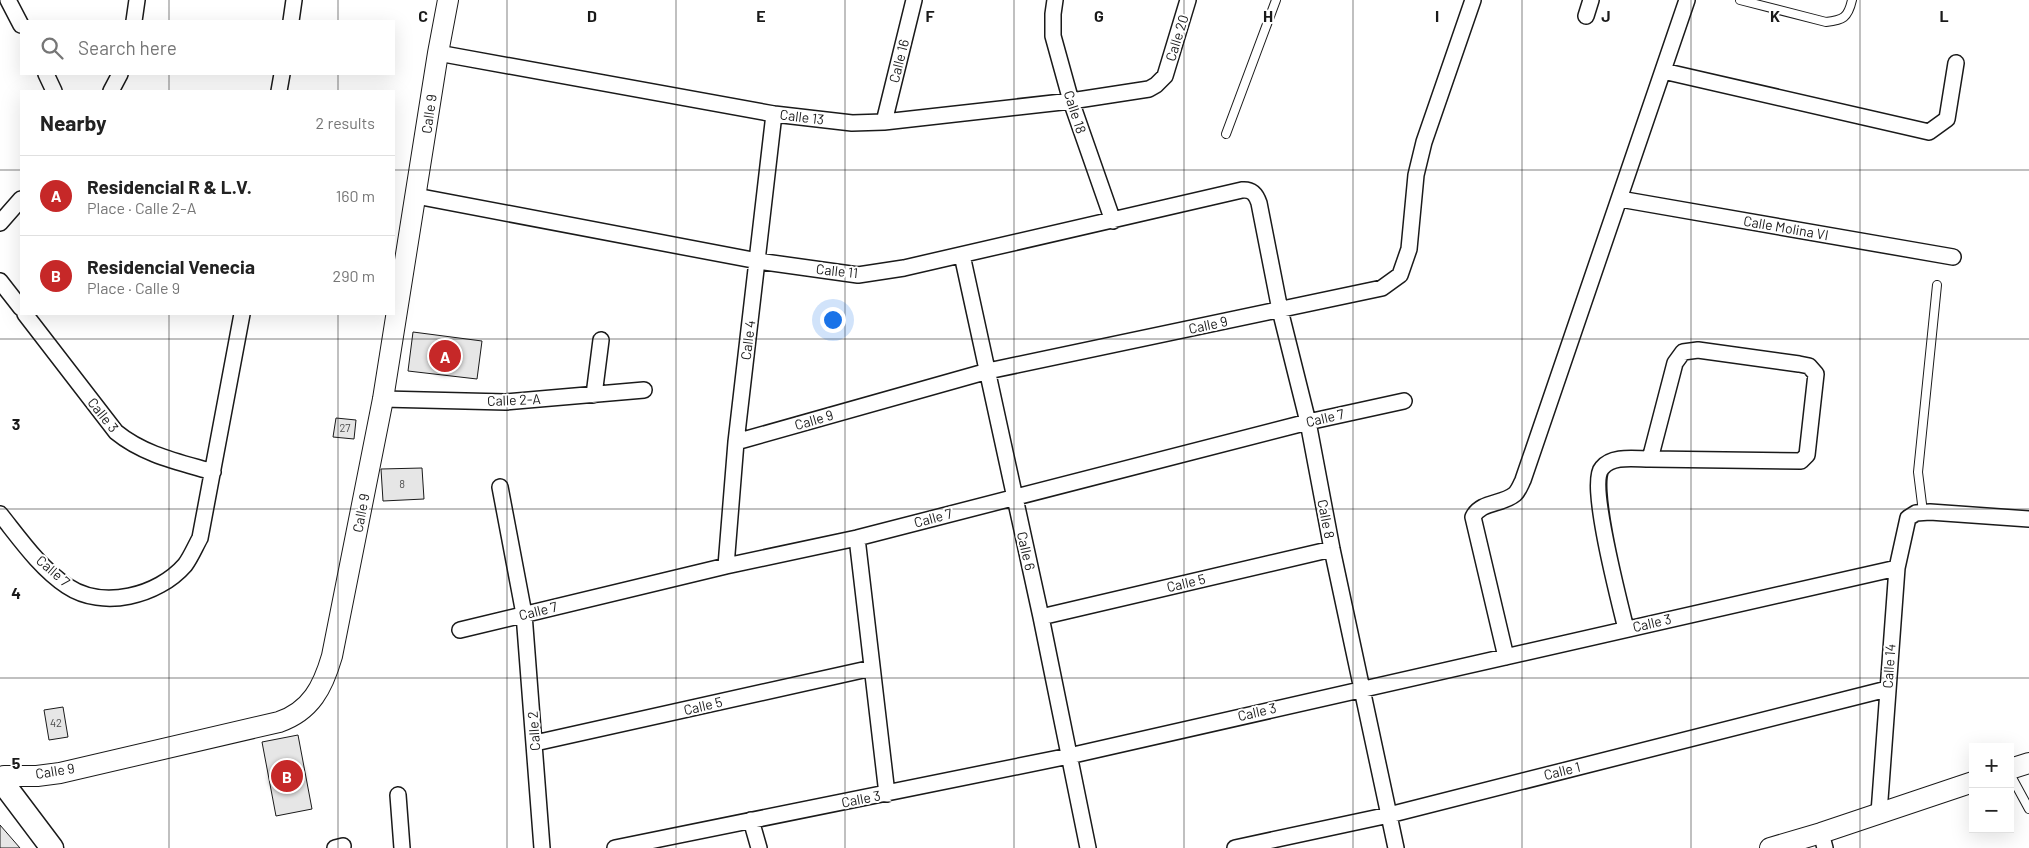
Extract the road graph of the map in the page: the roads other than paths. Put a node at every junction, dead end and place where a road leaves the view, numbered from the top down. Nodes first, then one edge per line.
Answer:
1 (8, 0) edge
2 (137, 0) edge
3 (294, 0) edge
4 (448, 0) edge
5 (914, 0) edge
6 (1054, 0) edge
7 (1188, 0) edge
8 (1276, 0) edge
9 (1473, 0) edge
10 (1591, 0) edge
11 (1687, 0) edge
12 (1740, 0) edge
13 (1852, 0) edge
14 (1586, 16) dead end
15 (134, 20) edge
16 (291, 20) edge
17 (20, 24) edge
18 (438, 53) junction
19 (1956, 63) dead end
20 (1663, 71) junction
21 (46, 75) edge
22 (119, 75) edge
23 (282, 75) edge
24 (1165, 76) joint
25 (54, 90) edge
26 (112, 90) edge
27 (279, 90) edge
28 (1070, 101) junction
29 (774, 114) junction
30 (884, 122) junction
31 (1226, 134) dead end
32 (1253, 192) joint
33 (416, 196) junction
34 (1620, 199) junction
35 (20, 200) edge
36 (1113, 221) junction
37 (0, 223) edge
38 (962, 255) junction
39 (1953, 257) dead end
40 (758, 261) junction
41 (398, 275) edge
42 (0, 281) edge
43 (1938, 285) dead end
44 (395, 302) edge
45 (20, 307) edge
46 (1280, 310) junction
47 (26, 315) edge
48 (242, 315) edge
49 (393, 315) edge
50 (601, 340) dead end
51 (988, 372) junction
52 (644, 390) dead end
53 (594, 395) junction
54 (384, 399) junction
55 (1404, 401) dead end
56 (1308, 422) junction
57 (736, 442) junction
58 (1650, 459) junction
59 (213, 472) junction
60 (500, 487) dead end
61 (1014, 497) junction
62 (1923, 512) junction
63 (0, 514) edge
64 (2029, 519) edge
65 (857, 538) junction
66 (1332, 549) junction
67 (726, 566) junction
68 (1897, 568) junction
69 (524, 614) junction
70 (1041, 617) junction
71 (1626, 629) junction
72 (460, 630) dead end
73 (1506, 657) junction
74 (872, 668) junction
75 (1362, 688) junction
76 (1887, 688) junction
77 (535, 743) junction
78 (1069, 756) junction
79 (2029, 763) edge
80 (2014, 768) edge
81 (0, 778) edge
82 (2014, 781) edge
83 (1969, 783) edge
84 (886, 794) junction
85 (398, 795) dead end
86 (2029, 809) edge
87 (1879, 813) junction
88 (1389, 815) junction
89 (751, 820) junction
90 (1823, 840) edge
91 (52, 848) edge
92 (402, 848) edge
93 (542, 848) edge
94 (615, 848) edge
95 (759, 848) edge
96 (1088, 848) edge
97 (1235, 848) edge
98 (1396, 848) edge
99 (1770, 848) edge

1 - 17 street
2 - 15 street
3 - 16 street
4 - 18 street, Calle 9
5 - 30 street, Calle 16
6 - 28 street, Calle 18
7 - 24 street, Calle 20
8 - 31 lane
9 - 46 street, Calle 9
10 - 14 street
11 - 20 street
12 - 13 lane
18 - 29 street, Calle 13
18 - 33 street, Calle 9
19 - 20 street
20 - 34 street
21 - 25 street
22 - 26 street
23 - 27 street
24 - 28 street, Calle 13
28 - 30 street, Calle 13
28 - 36 street, Calle 18
29 - 30 street, Calle 13
29 - 40 street, Calle 4
32 - 36 street, Calle 11
32 - 46 street, Calle 8
33 - 40 street, Calle 11
33 - 41 street, Calle 9
34 - 39 street, Calle Molina VI
34 - 73 street
35 - 37 street
36 - 38 street, Calle 11
38 - 40 street, Calle 11
38 - 51 street, Calle 6
40 - 57 street, Calle 4
41 - 44 street, Calle 9
42 - 45 street
43 - 62 lane
46 - 51 street, Calle 9
46 - 56 street, Calle 8
47 - 59 street, Calle 3
48 - 59 street, Calle 7
49 - 54 street, Calle 9
50 - 53 street
51 - 57 street, Calle 9
51 - 61 street, Calle 6
52 - 53 street, Calle 2-A
53 - 54 street, Calle 2-A
54 - 81 street, Calle 9
55 - 56 street, Calle 7
56 - 61 street, Calle 7
56 - 66 street, Calle 8
57 - 67 street, Calle 4
58 - 58 street
58 - 71 street
59 - 63 street, Calle 7
60 - 69 street, Calle 2
61 - 65 street, Calle 7
61 - 70 street, Calle 6
62 - 64 street
62 - 68 street, Calle 14
65 - 67 street, Calle 7
65 - 74 street
66 - 70 street, Calle 5
66 - 75 street, Calle 8
67 - 69 street, Calle 7
68 - 71 street, Calle 3
68 - 76 street, Calle 14
69 - 72 street, Calle 7
69 - 77 street, Calle 2
70 - 78 street, Calle 6
71 - 73 street, Calle 3
73 - 75 street, Calle 3
74 - 77 street, Calle 5
74 - 84 street
75 - 78 street, Calle 3
75 - 88 street, Calle 8
76 - 87 street, Calle 14
76 - 88 street, Calle 1
77 - 93 street, Calle 2
78 - 84 street, Calle 3
78 - 96 street, Calle 6
79 - 80 street
81 - 91 main road
82 - 86 lane
83 - 87 street
84 - 89 street, Calle 3
85 - 92 street
87 - 90 street
88 - 97 street, Calle 1
88 - 98 street, Calle 8
89 - 94 street, Calle 3
89 - 95 street
90 - 99 street

